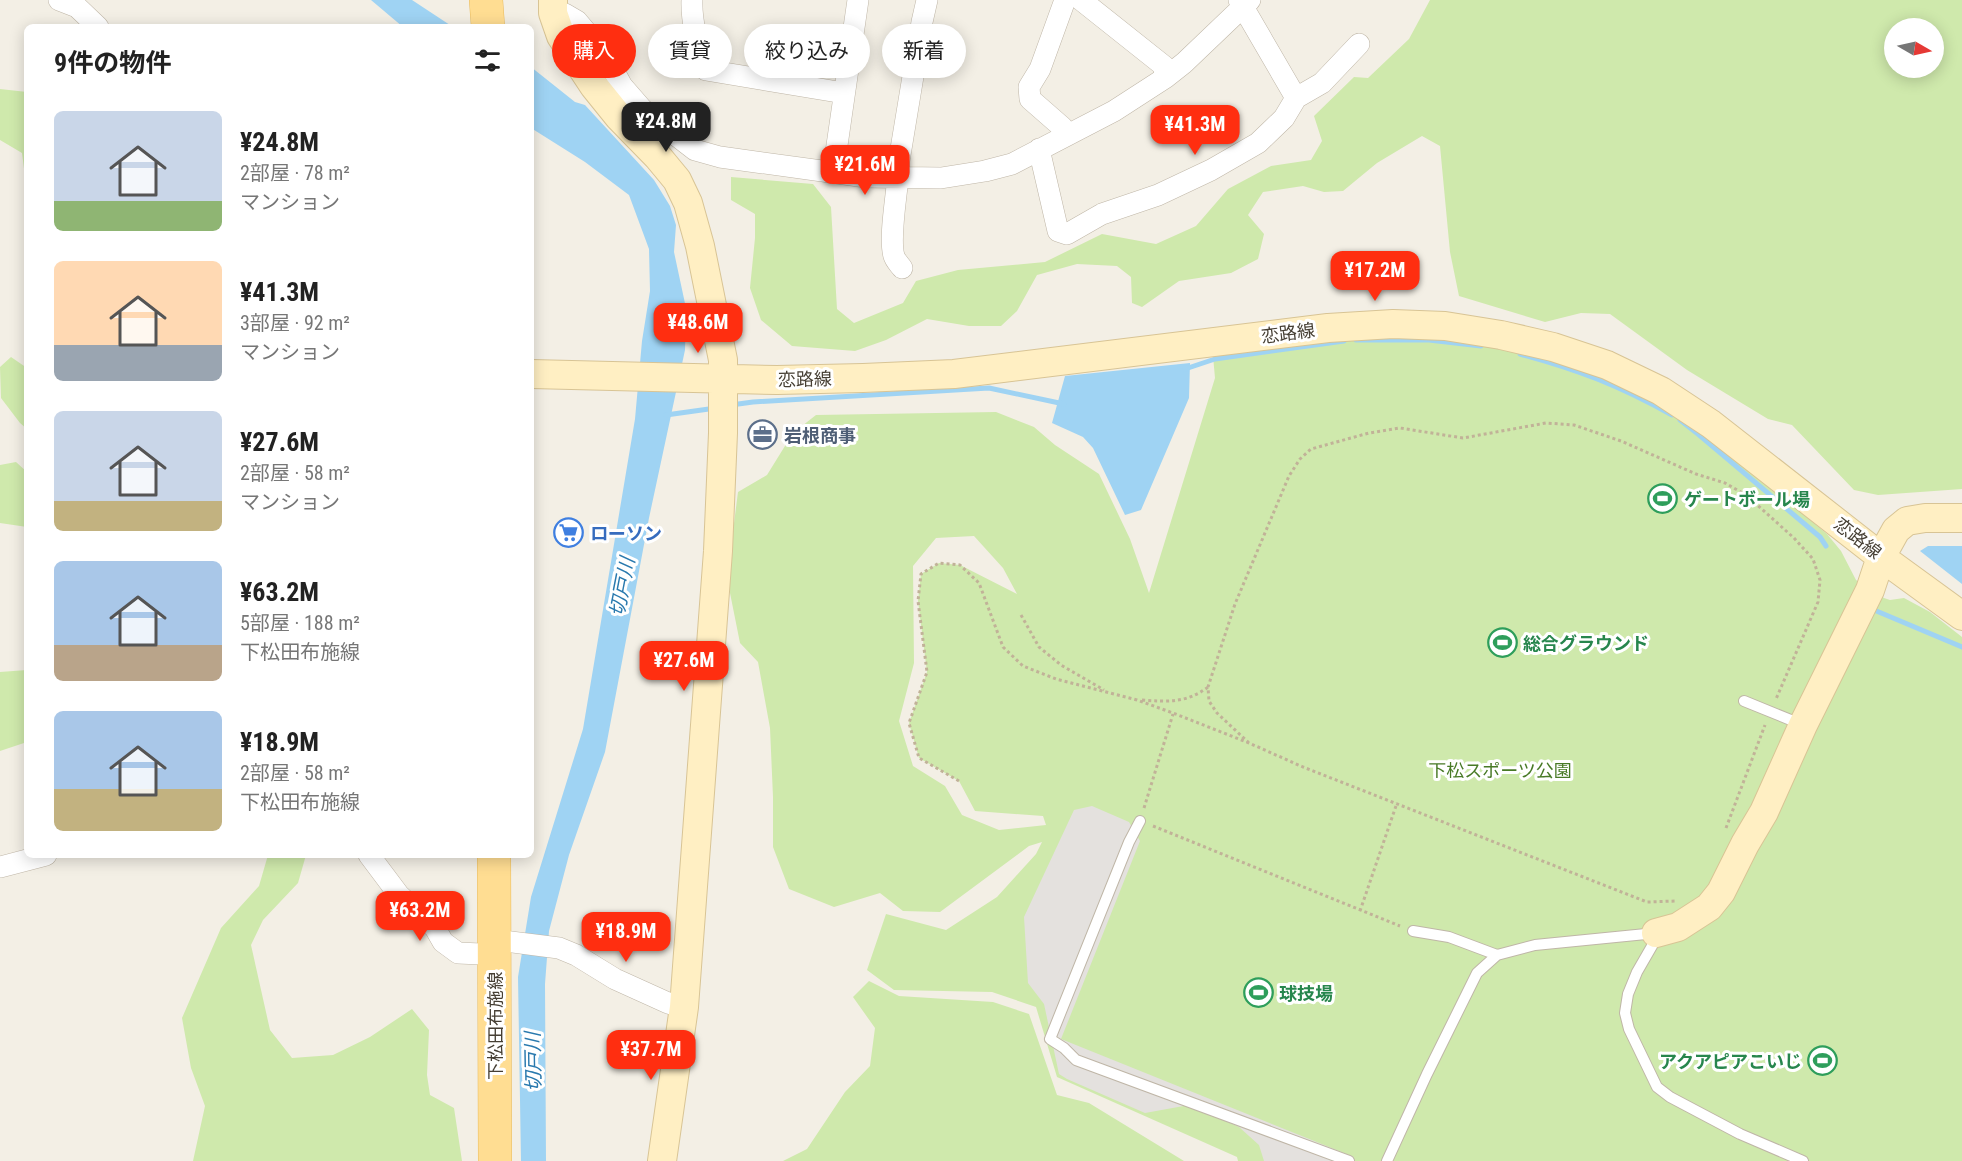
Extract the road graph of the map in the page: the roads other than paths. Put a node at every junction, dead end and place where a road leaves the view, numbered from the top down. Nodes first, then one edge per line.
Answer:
1 (59, 0) edge
2 (486, 0) edge
3 (692, 0) edge
4 (858, 0) edge
5 (927, 0) edge
6 (1065, 0) edge
7 (1081, 0) edge
8 (1244, 2) edge
9 (553, 6) edge
10 (95, 24) edge
11 (488, 24) edge
12 (1359, 44) dead end
13 (1165, 78) junction
14 (843, 93) junction
15 (1296, 98) junction
16 (1066, 134) junction
17 (1039, 149) junction
18 (833, 173) junction
19 (899, 177) junction
20 (902, 268) dead end
21 (534, 374) edge
22 (724, 378) junction
23 (1962, 518) edge
24 (1881, 556) junction
25 (1962, 616) edge
26 (1744, 701) dead end
27 (1803, 725) junction
28 (1140, 821) road end
29 (34, 858) edge
30 (371, 858) edge
31 (494, 858) edge
32 (0, 867) edge
33 (1413, 931) road end
34 (1656, 933) junction
35 (506, 943) junction
36 (1497, 955) junction
37 (684, 1007) junction
38 (495, 1161) edge
39 (662, 1161) edge
40 (1349, 1161) edge
41 (1387, 1161) edge
42 (1803, 1161) edge

1 - 10 street
2 - 11 main road
3 - 14 street
4 - 14 street
5 - 19 street
6 - 16 street
7 - 13 street
8 - 13 street
8 - 15 street
9 - 18 street
9 - 22 street
12 - 15 street
13 - 16 street
14 - 18 street
15 - 17 street
16 - 17 street
17 - 19 street
18 - 19 street
19 - 20 street
21 - 22 street, 恋路線
22 - 24 street, 恋路線
22 - 37 street
23 - 24 street
24 - 25 street, 恋路線
24 - 27 street
26 - 27 lane
27 - 34 street
28 - 40 lane
29 - 32 street
30 - 35 street
31 - 35 main road, 下松田布施線
33 - 36 lane
34 - 36 lane
34 - 42 lane
35 - 37 street
35 - 38 main road, 下松田布施線
36 - 41 lane
37 - 39 street

